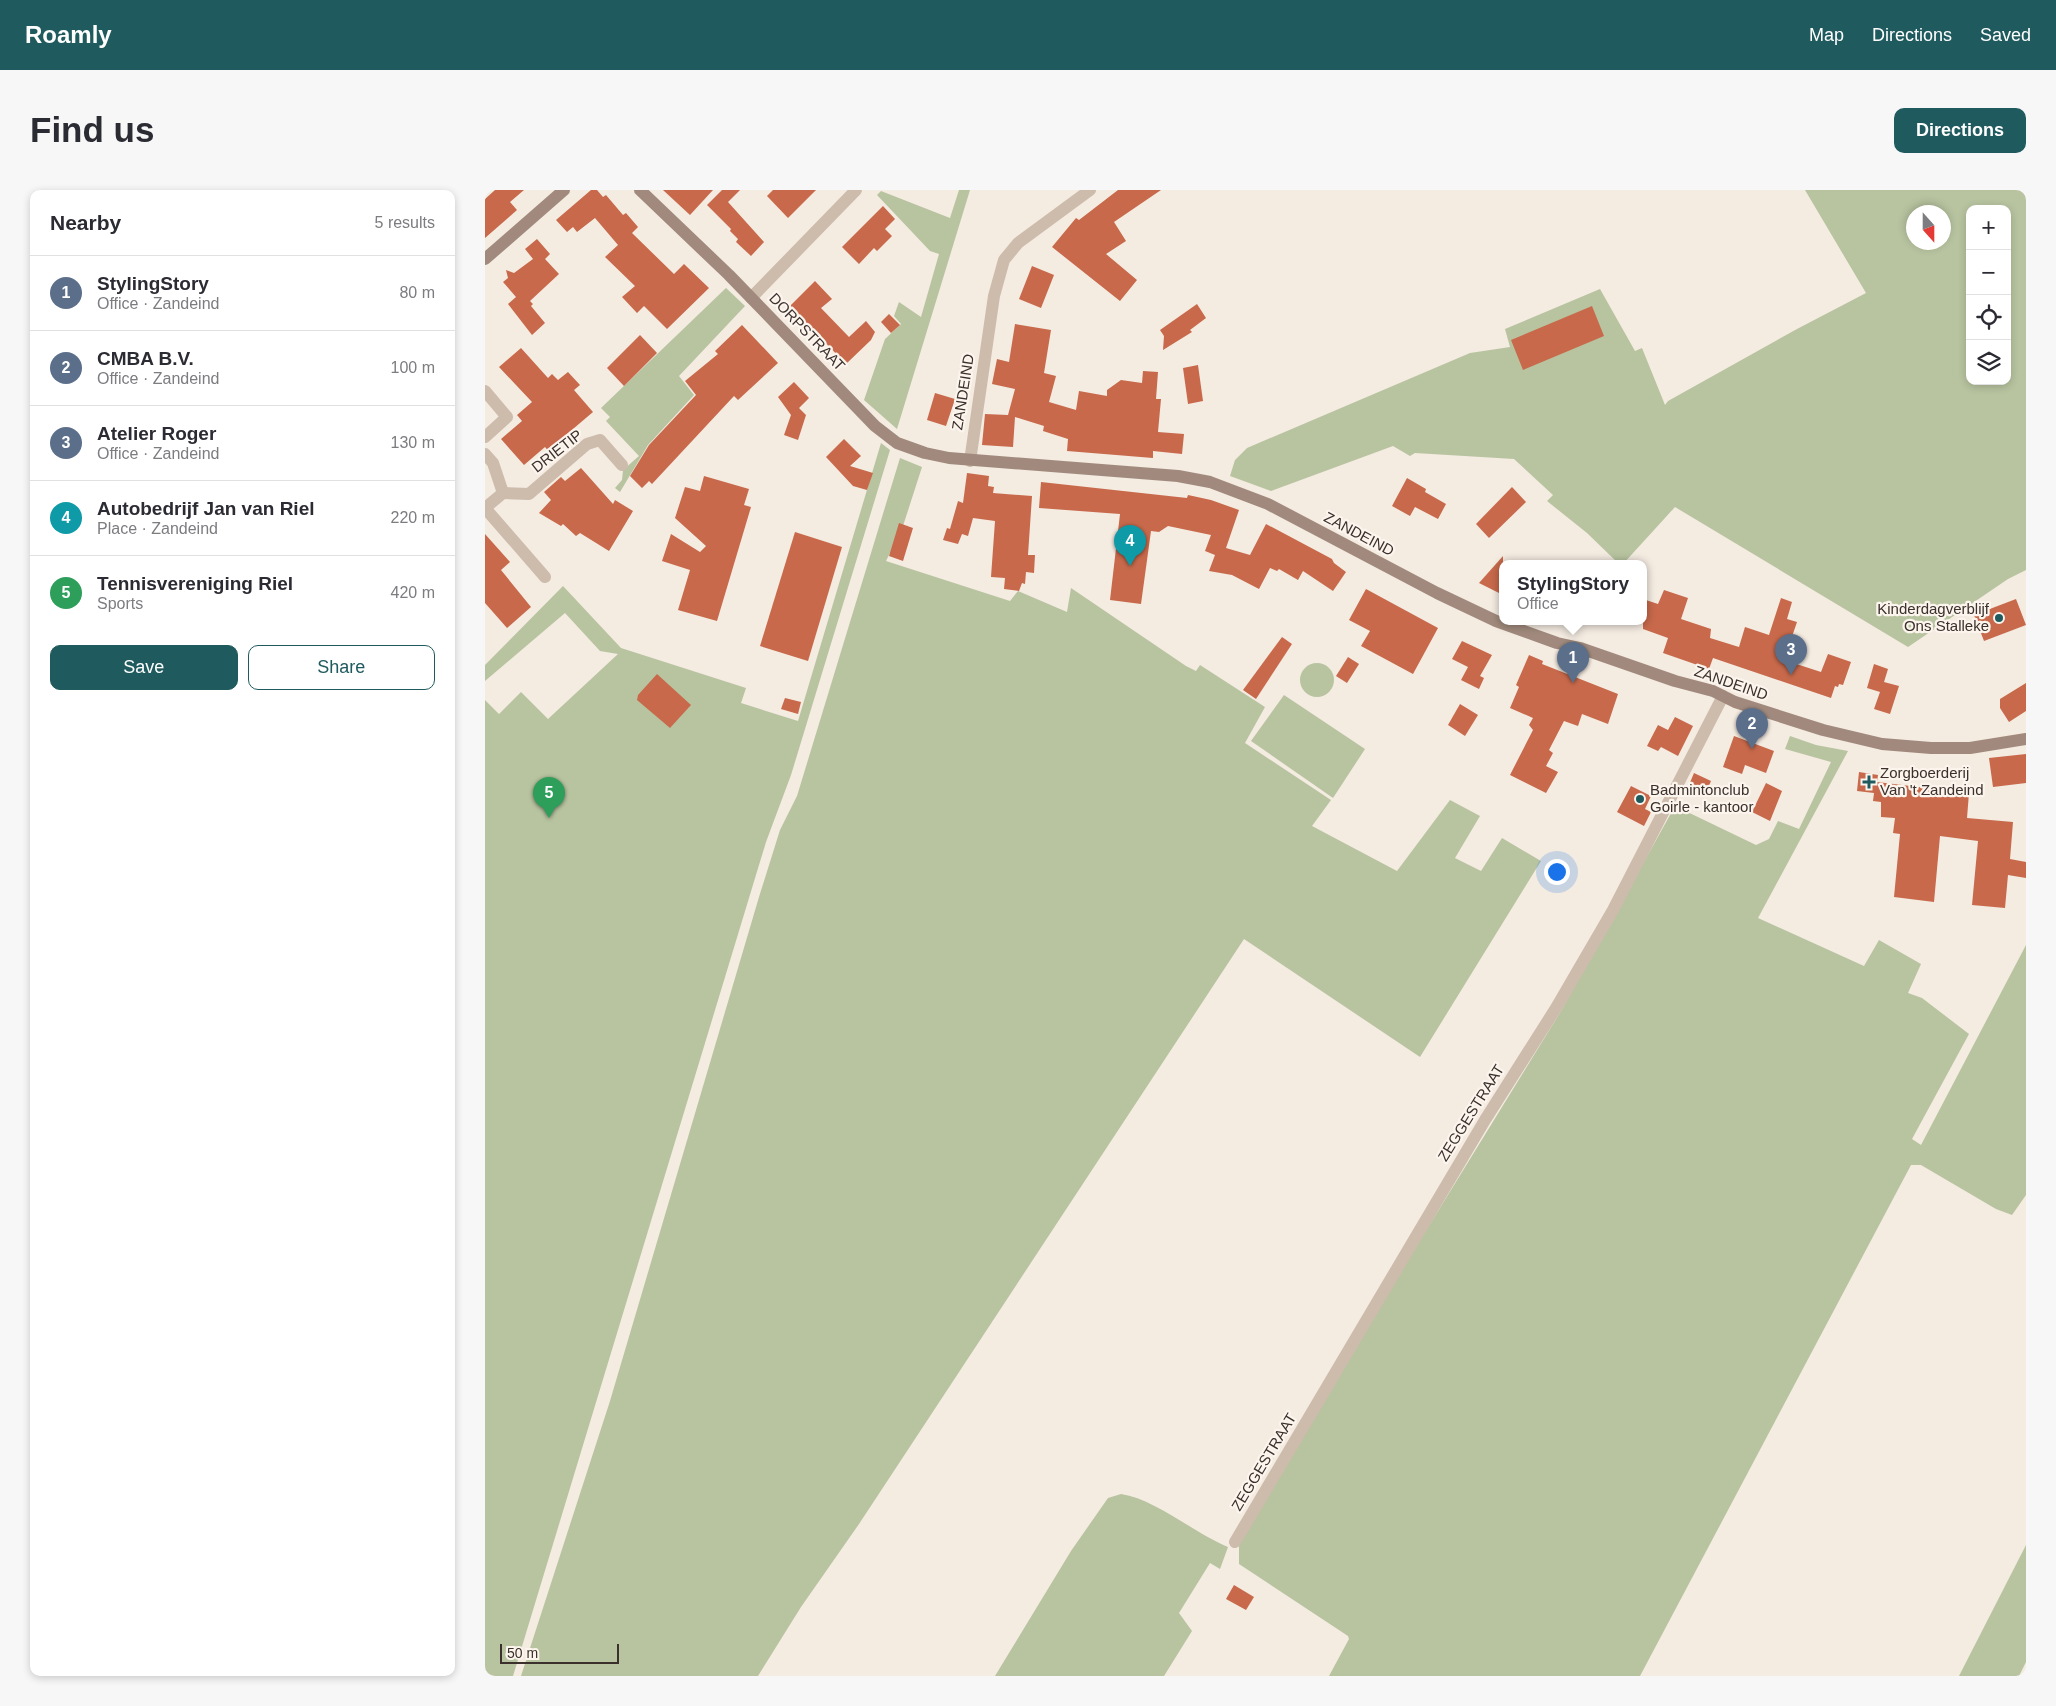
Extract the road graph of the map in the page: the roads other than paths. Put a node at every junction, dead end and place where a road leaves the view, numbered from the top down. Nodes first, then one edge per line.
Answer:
1 (564, 190) edge
2 (640, 190) edge
3 (856, 190) edge
4 (1090, 190) edge
5 (485, 259) edge
6 (751, 298) junction
7 (485, 391) edge
8 (485, 437) edge
9 (485, 454) edge
10 (969, 460) junction
11 (622, 465) dead end
12 (503, 493) junction
13 (485, 508) edge
14 (545, 577) dead end
15 (1499, 622) edge
16 (1507, 625) edge
17 (1723, 696) junction
18 (2026, 739) edge
19 (1235, 1542) dead end

1 - 5 street
2 - 6 street, DORPSTRAAT
3 - 6 street
4 - 10 street, ZANDEIND
6 - 10 street, DORPSTRAAT
7 - 8 street
9 - 12 street
10 - 15 street, ZANDEIND
11 - 12 street, DRIETIP
12 - 13 street
13 - 14 street
16 - 17 street, ZANDEIND
17 - 18 street, ZANDEIND
17 - 19 street, ZEGGESTRAAT

